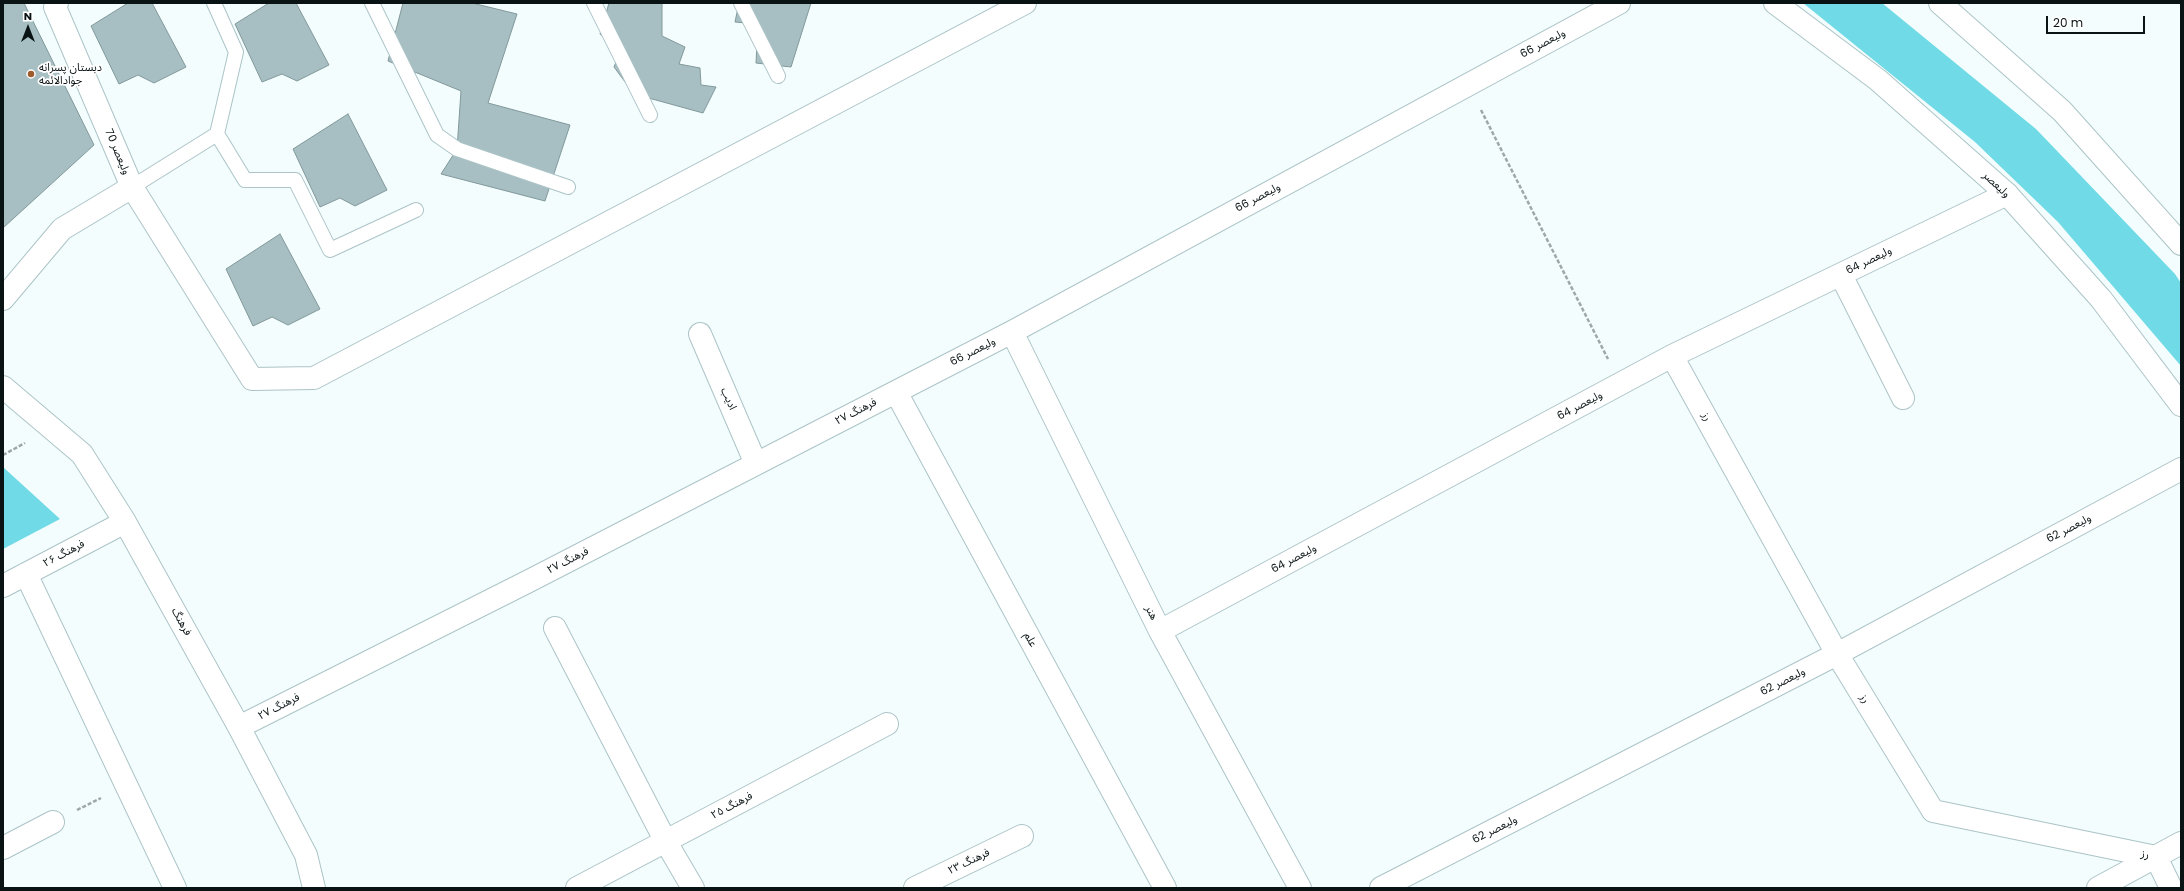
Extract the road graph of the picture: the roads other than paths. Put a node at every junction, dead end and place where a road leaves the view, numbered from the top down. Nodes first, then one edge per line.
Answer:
1 (57, 3) edge
2 (214, 3) edge
3 (372, 3) edge
4 (594, 3) edge
5 (741, 3) edge
6 (1025, 3) edge
7 (1619, 3) edge
8 (1775, 3) edge
9 (1947, 5) edge
10 (778, 76) dead end
11 (650, 115) dead end
12 (217, 134) junction
13 (132, 187) junction
14 (568, 187) dead end
15 (2007, 194) junction
16 (416, 210) dead end
17 (2179, 238) edge
18 (1841, 275) junction
19 (3, 299) edge
20 (1012, 332) junction
21 (700, 334) dead end
22 (1672, 356) junction
23 (3, 387) edge
24 (896, 392) junction
25 (1903, 398) dead end
26 (2181, 405) edge
27 (756, 464) junction
28 (2181, 469) edge
29 (125, 522) junction
30 (26, 574) junction
31 (3, 586) edge
32 (555, 628) dead end
33 (1160, 631) junction
34 (1837, 654) junction
35 (887, 724) dead end
36 (239, 727) junction
37 (53, 822) road end
38 (1022, 836) dead end
39 (666, 842) junction
40 (2181, 843) edge
41 (3, 848) edge
42 (2156, 857) junction
43 (175, 888) edge
44 (314, 888) edge
45 (577, 888) edge
46 (693, 888) edge
47 (915, 888) edge
48 (1165, 888) edge
49 (1300, 888) edge
50 (1381, 888) edge
51 (2098, 888) edge
52 (2171, 888) edge

1 - 13 street, ولیعصر 70
2 - 12 lane
3 - 14 lane
4 - 11 lane
5 - 10 lane
6 - 13 street
7 - 20 street, ولیعصر 66
8 - 15 street, ولیعصر
9 - 17 street
12 - 13 lane
12 - 16 lane
13 - 19 street, ولیعصر 70
15 - 18 street, ولیعصر 64
15 - 26 street, ولیعصر
18 - 22 street, ولیعصر 64
18 - 25 street
20 - 24 street, ولیعصر 66
20 - 33 street, هنر
21 - 27 street, ادیب
22 - 33 street, ولیعصر 64
22 - 34 street, رز
23 - 29 street, فرهنگ
24 - 27 street, فرهنگ ۲۷
24 - 48 street, علم
27 - 36 street, فرهنگ ۲۷
28 - 34 street, ولیعصر 62
29 - 30 street, فرهنگ ۲۶
29 - 36 street, فرهنگ
30 - 31 street, فرهنگ ۲۶
30 - 43 street
32 - 39 street
33 - 49 street, هنر
34 - 42 street, رز
34 - 50 street, ولیعصر 62
35 - 39 street, فرهنگ ۲۵
36 - 44 street, فرهنگ
37 - 41 street
38 - 47 street, فرهنگ ۲۳
39 - 45 street, فرهنگ ۲۵
39 - 46 street
40 - 42 street
42 - 51 street
42 - 52 street, رز

